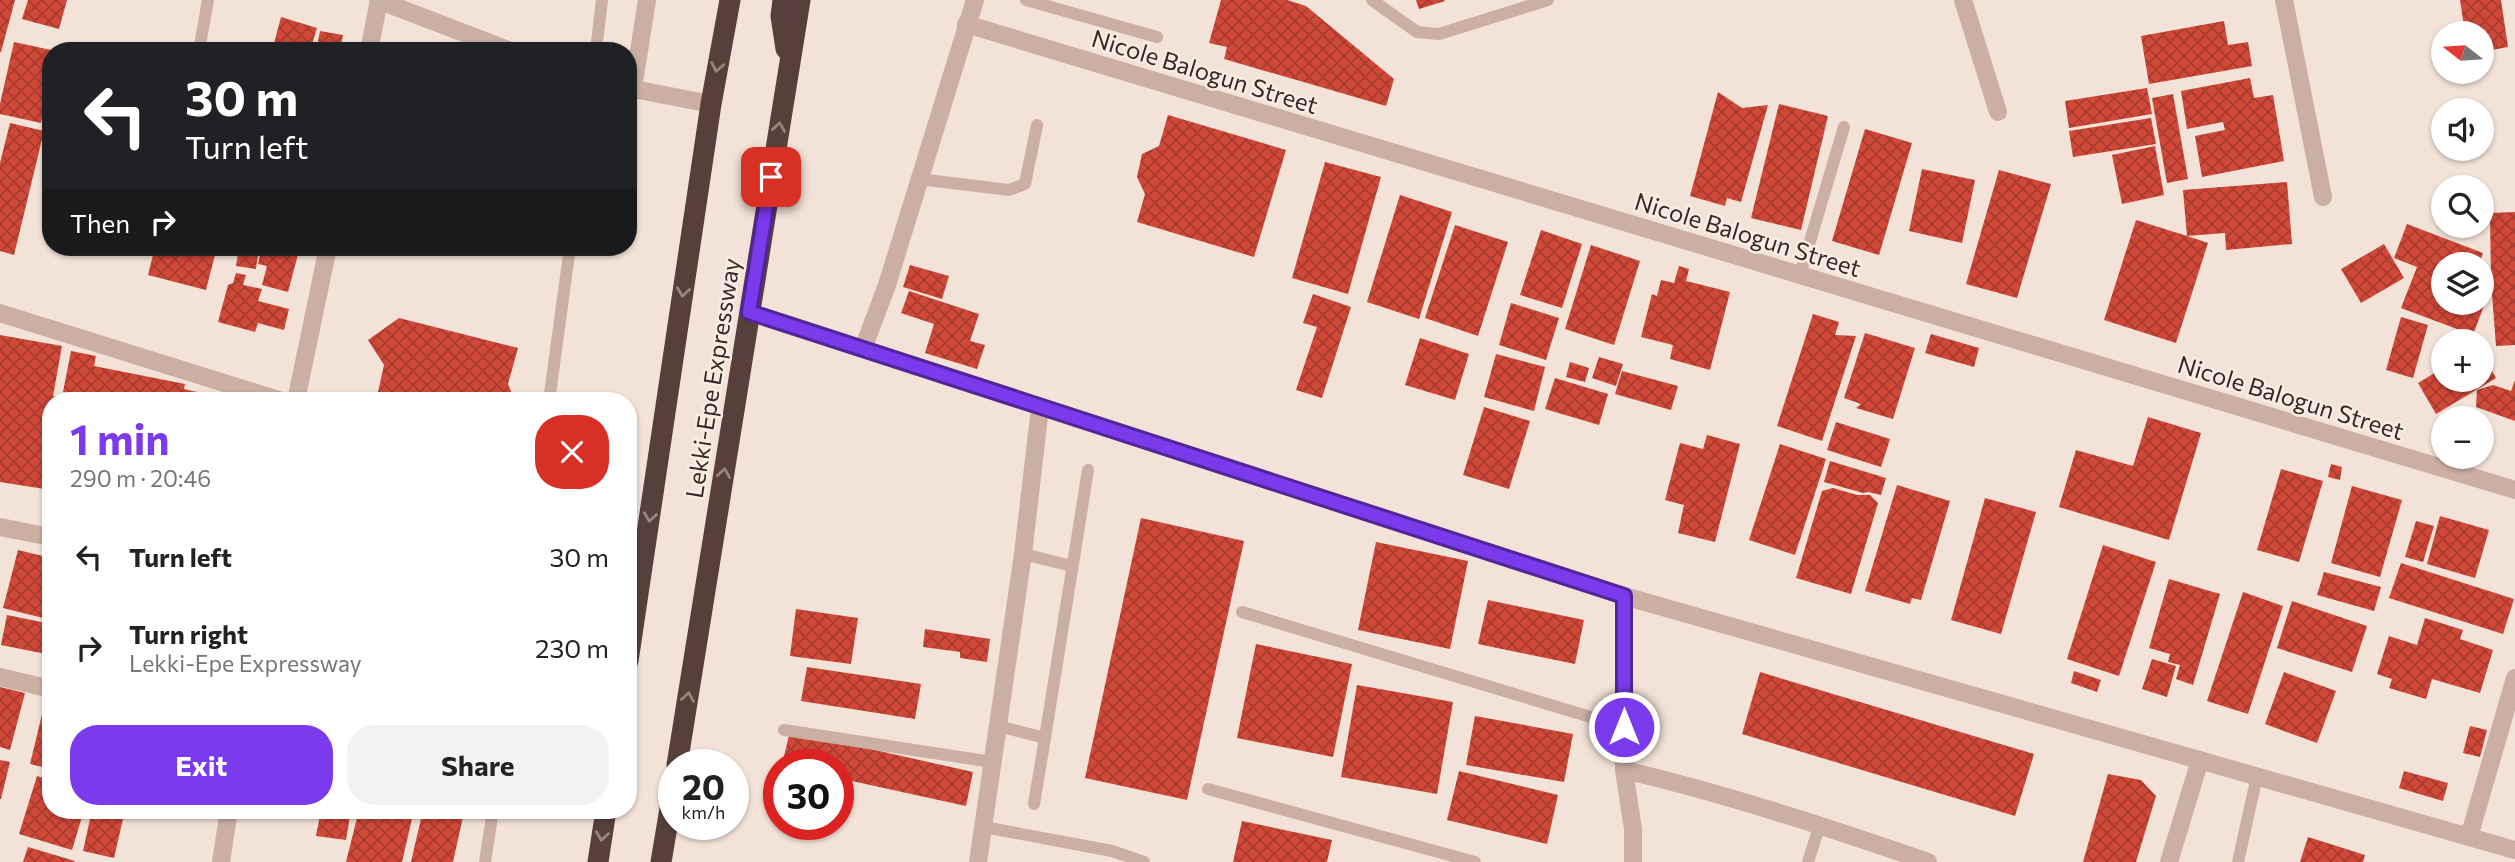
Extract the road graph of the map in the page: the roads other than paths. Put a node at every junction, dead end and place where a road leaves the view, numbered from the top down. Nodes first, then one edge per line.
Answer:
1 (208, 0) edge
2 (379, 0) edge
3 (602, 0) edge
4 (647, 0) edge
5 (730, 0) edge
6 (783, 0) edge
7 (800, 0) edge
8 (975, 0) edge
9 (1026, 0) edge
10 (1372, 0) edge
11 (1548, 0) edge
12 (1963, 0) edge
13 (2284, 0) edge
14 (966, 24) junction
15 (1157, 37) dead end
16 (201, 42) edge
17 (371, 42) edge
18 (488, 42) edge
19 (597, 42) edge
20 (637, 55) edge
21 (789, 68) junction
22 (637, 89) edge
23 (710, 104) junction
24 (1998, 112) dead end
25 (1038, 125) dead end
26 (1844, 127) dead end
27 (919, 179) junction
28 (2323, 197) dead end
29 (326, 256) edge
30 (569, 256) edge
31 (1800, 275) junction
32 (749, 312) junction
33 (0, 313) edge
34 (863, 349) junction
35 (253, 392) edge
36 (298, 392) edge
37 (550, 392) edge
38 (1040, 408) junction
39 (1088, 470) dead end
40 (2515, 490) edge
41 (0, 527) edge
42 (42, 535) edge
43 (1023, 554) junction
44 (1072, 566) junction
45 (1624, 596) junction
46 (637, 600) edge
47 (1241, 612) dead end
48 (0, 677) edge
49 (2515, 678) edge
50 (42, 687) edge
51 (998, 726) junction
52 (1624, 727) junction
53 (784, 730) dead end
54 (1045, 738) junction
55 (680, 749) edge
56 (2200, 760) junction
57 (992, 762) junction
58 (1624, 770) junction
59 (2257, 776) junction
60 (1208, 789) dead end
61 (1034, 804) dead end
62 (228, 819) edge
63 (492, 819) edge
64 (605, 819) edge
65 (984, 827) junction
66 (1819, 827) junction
67 (2469, 837) junction
68 (665, 840) edge
69 (2515, 850) edge
70 (221, 862) edge
71 (485, 862) edge
72 (598, 862) edge
73 (662, 862) edge
74 (978, 862) edge
75 (1144, 862) edge
76 (1475, 862) edge
77 (1633, 862) edge
78 (1808, 862) edge
79 (1927, 862) edge
80 (2169, 862) edge
81 (2238, 862) edge

1 - 16 lane
2 - 17 street
2 - 18 street
3 - 19 lane
4 - 20 street
5 -> 23 highway, Lekki-Epe Expressway
6 - 21 highway
7 - 21 highway, Lekki-Epe Expressway
8 - 14 street
9 - 15 lane
10 - 11 lane
12 - 24 street
13 - 28 street
14 - 27 street
14 - 31 street, Nicole Balogun Street
32 -> 21 highway, Lekki-Epe Expressway
22 - 23 street
23 -> 46 highway, Lekki-Epe Expressway
25 - 27 lane
26 - 31 lane
27 - 34 street
29 - 36 street
30 - 37 lane
31 - 40 street, Nicole Balogun Street
32 - 34 street
55 -> 32 highway, Lekki-Epe Expressway
33 - 35 street
34 - 38 street
38 - 43 street
38 - 45 street
39 - 44 lane
41 - 42 street
43 - 44 lane
43 - 51 street
44 - 54 lane
45 - 52 street
45 - 56 street
47 - 52 lane
48 - 50 street
49 - 67 street
51 - 54 lane
51 - 57 street
52 - 58 street
53 - 57 lane
54 - 61 lane
56 - 59 street
56 - 80 street
57 - 65 street
58 - 66 street
58 - 77 street
59 - 67 street
59 - 81 lane
60 - 76 lane
62 - 70 street
63 - 71 lane
64 -> 72 highway
65 - 74 street
65 - 75 lane
66 - 78 lane
66 - 79 street
67 - 69 street
68 - 73 highway

